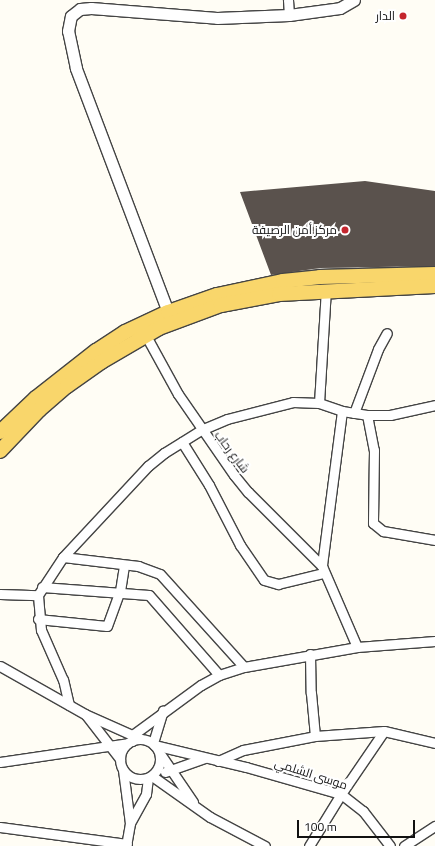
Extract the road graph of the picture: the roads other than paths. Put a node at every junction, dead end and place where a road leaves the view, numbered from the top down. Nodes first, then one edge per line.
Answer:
1 (288, 0) edge
2 (354, 0) edge
3 (289, 16) junction
4 (435, 274) edge
5 (375, 282) junction
6 (435, 286) edge
7 (326, 290) junction
8 (168, 312) junction
9 (387, 333) dead end
10 (145, 334) junction
11 (319, 403) junction
12 (435, 405) edge
13 (342, 411) junction
14 (354, 413) junction
15 (367, 415) junction
16 (201, 430) junction
17 (0, 432) edge
18 (182, 442) junction
19 (0, 451) edge
20 (435, 540) edge
21 (63, 557) junction
22 (124, 565) junction
23 (323, 570) junction
24 (40, 591) junction
25 (120, 592) junction
26 (0, 594) edge
27 (38, 619) junction
28 (435, 641) edge
29 (357, 647) junction
30 (310, 654) junction
31 (0, 666) edge
32 (244, 667) junction
33 (219, 675) junction
34 (69, 705) junction
35 (163, 711) junction
36 (85, 714) junction
37 (384, 731) junction
38 (315, 736) junction
39 (134, 739) junction
40 (435, 743) edge
41 (154, 744) junction
42 (108, 746) junction
43 (160, 753) junction
44 (205, 758) junction
45 (120, 760) junction
46 (218, 761) junction
47 (0, 762) edge
48 (123, 770) junction
49 (171, 770) junction
50 (151, 776) junction
51 (341, 794) junction
52 (197, 808) junction
53 (130, 823) junction
54 (435, 826) edge
55 (0, 827) edge
56 (126, 845) edge
57 (265, 846) edge
58 (309, 846) edge
59 (390, 846) edge
60 (404, 846) edge

1 - 3 street
2 - 3 street
3 - 8 street
4 - 5 main road
5 - 6 main road
5 - 7 main road
5 - 8 main road
7 - 10 main road
7 - 11 street
8 - 17 main road
9 - 14 street
10 - 16 street, شارع رحاب
10 - 19 main road
11 - 13 street
11 - 16 street
12 - 15 street
13 - 14 street
13 - 23 street
14 - 15 street
15 - 20 street
16 - 18 street
16 - 23 street, شارع رحاب
18 - 21 street
18 - 23 street
21 - 22 street
21 - 24 street
22 - 25 street
22 - 32 street
23 - 29 street
24 - 25 street
24 - 26 street
24 - 27 street
25 - 27 street
25 - 33 street
27 - 34 street
28 - 29 street
29 - 30 street
30 - 32 street
30 - 38 street
31 - 34 street
32 - 33 street
33 - 35 street
34 - 36 street
35 - 39 street
35 - 41 street
36 - 39 street
36 - 42 street
37 - 38 street
37 - 40 street
37 - 51 street
38 - 46 street
39 - 41 street
39 - 42 street
39 - 45 street
41 - 43 street
41 - 44 street, موسى الشلمي
42 - 45 street
42 - 47 street
43 - 49 street
43 - 50 street
44 - 46 street, موسى الشلمي
44 - 49 street
45 - 48 street
46 - 51 street, موسى الشلمي
48 - 50 street
48 - 53 street
49 - 50 street
49 - 52 street
50 - 52 street
50 - 53 street
51 - 58 street
51 - 59 street, موسى الشلمي
52 - 57 street
53 - 56 street
54 - 60 street
55 - 56 street

